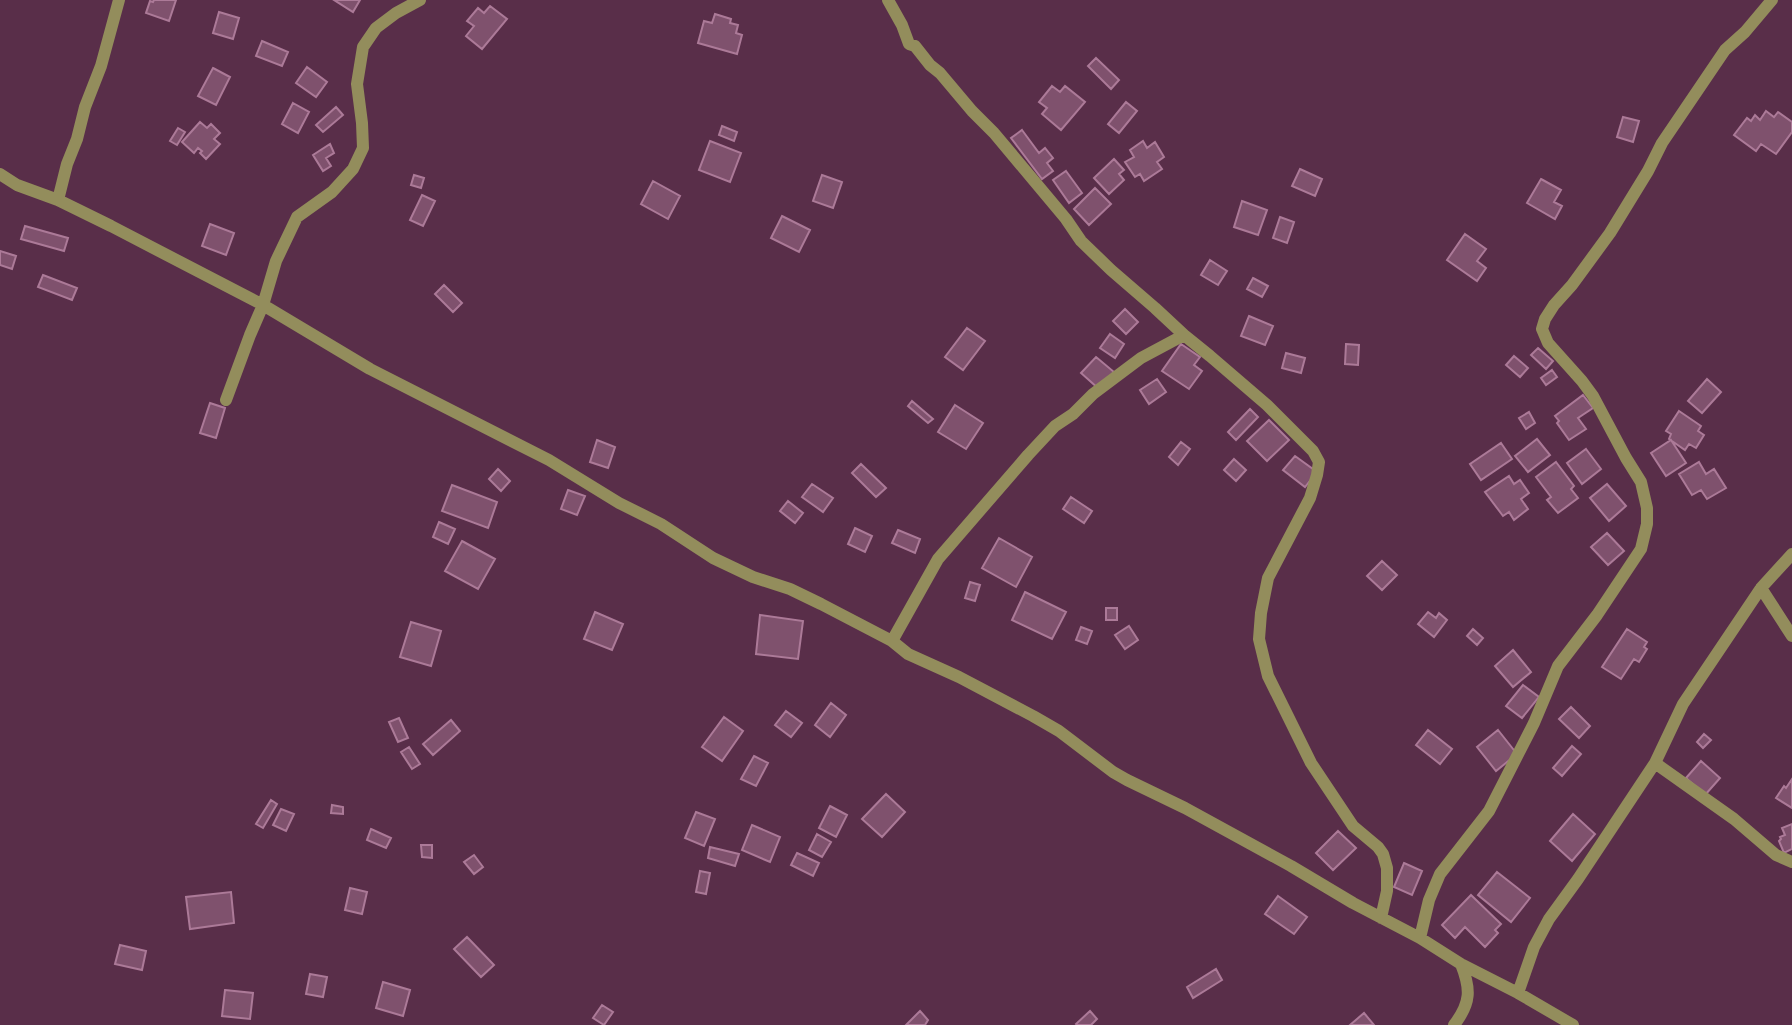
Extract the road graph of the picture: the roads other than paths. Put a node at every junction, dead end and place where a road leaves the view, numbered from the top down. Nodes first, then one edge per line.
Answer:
1 (119, 0) edge
2 (420, 0) edge
3 (888, 0) edge
4 (1772, 0) edge
5 (0, 174) edge
6 (58, 200) junction
7 (263, 305) junction
8 (1184, 335) junction
9 (226, 400) dead end
10 (1792, 554) edge
11 (1761, 588) junction
12 (1792, 636) edge
13 (892, 641) junction
14 (1655, 764) junction
15 (1792, 862) edge
16 (1381, 918) junction
17 (1420, 938) junction
18 (1461, 964) junction
19 (1518, 993) junction
20 (1454, 1025) edge
21 (1573, 1025) edge

1 - 6 street
2 - 7 street
3 - 8 street
4 - 17 street
5 - 6 street
6 - 7 street
7 - 9 street
7 - 13 street
8 - 13 street
8 - 16 street
10 - 11 street
11 - 12 street
11 - 14 street
13 - 16 street
14 - 15 street
14 - 19 street
16 - 17 street
17 - 18 street
18 - 19 street
18 - 20 street
19 - 21 street

